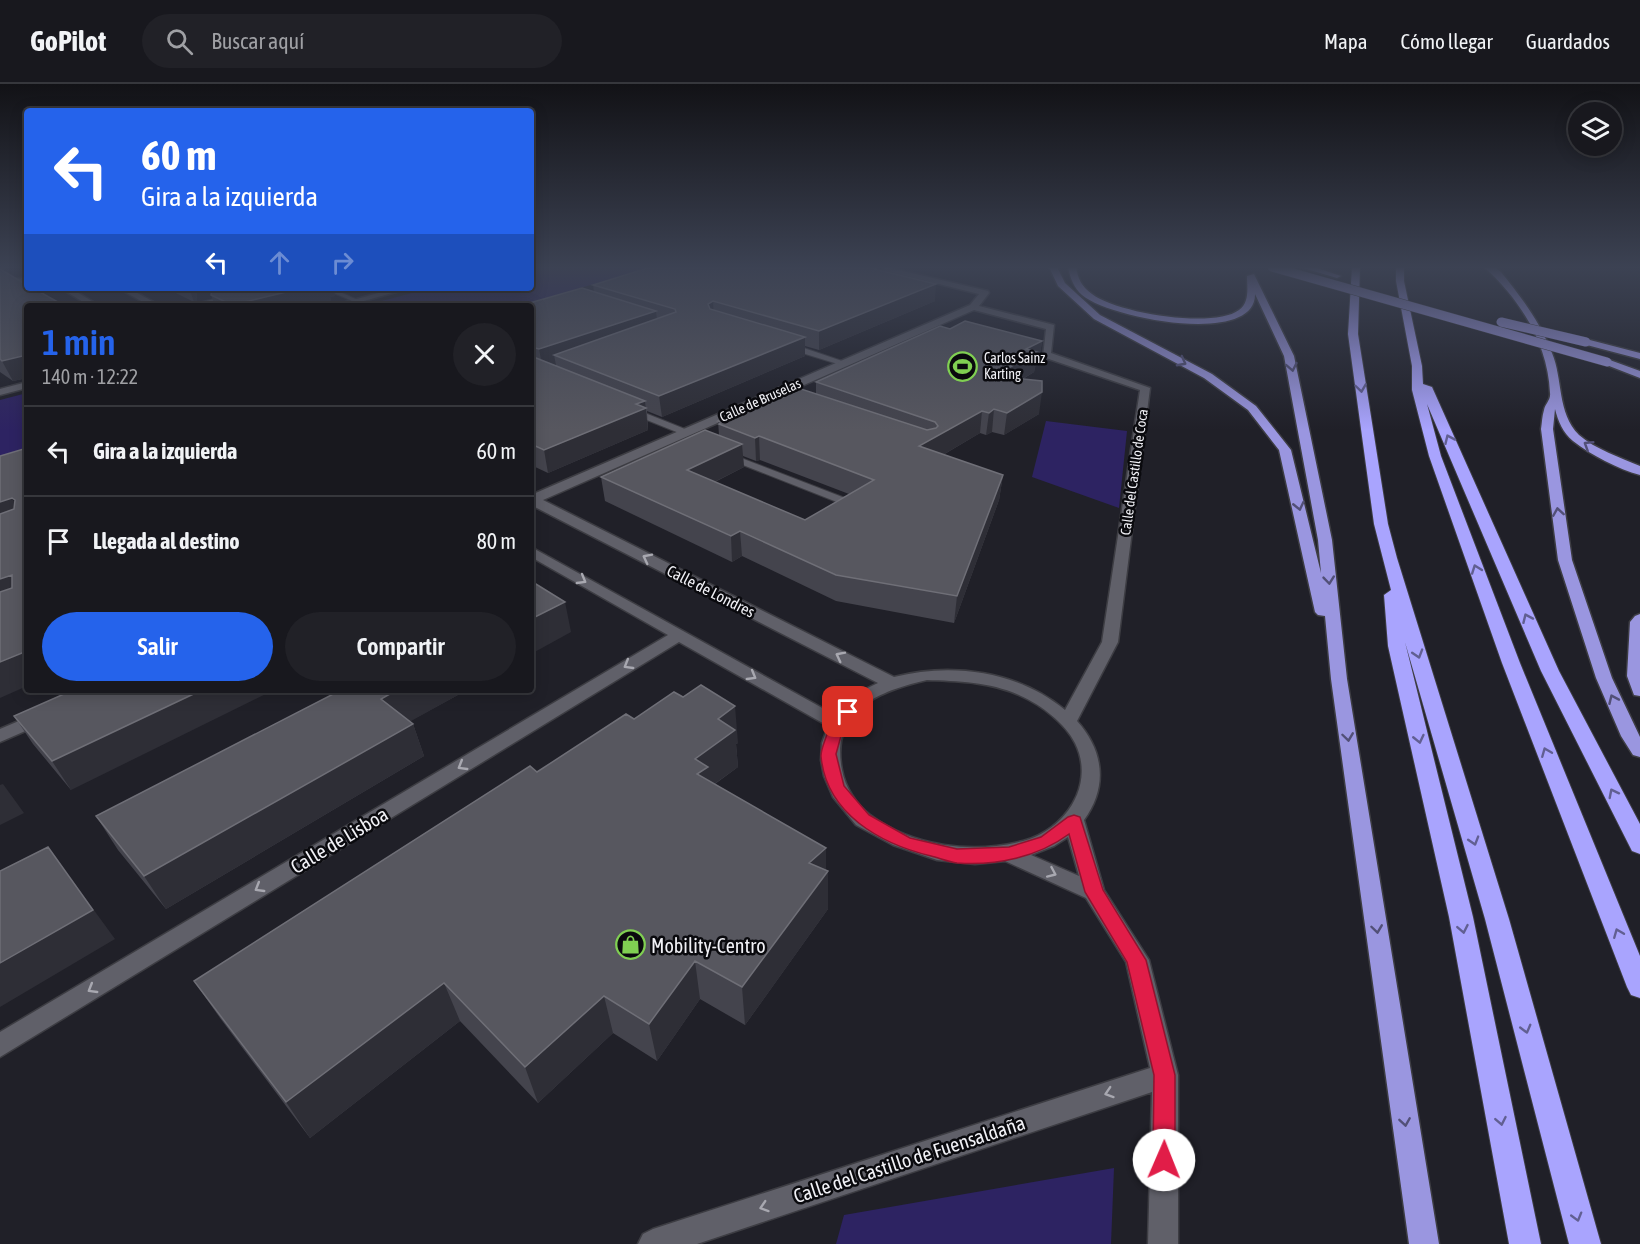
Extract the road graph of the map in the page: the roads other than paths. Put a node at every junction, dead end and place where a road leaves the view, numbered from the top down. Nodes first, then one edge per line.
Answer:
1 (940, 321) edge
2 (1028, 321) edge
3 (1106, 321) edge
4 (1273, 321) edge
5 (1354, 321) edge
6 (1408, 321) edge
7 (1462, 321) edge
8 (1498, 321) edge
9 (1533, 321) edge
10 (780, 343) edge
11 (1588, 344) junction
12 (1640, 355) edge
13 (1640, 361) edge
14 (844, 363) junction
15 (1417, 366) junction
16 (1640, 373) edge
17 (24, 386) edge
18 (0, 392) edge
19 (1556, 396) junction
20 (621, 406) edge
21 (687, 433) junction
22 (713, 449) edge
23 (1640, 471) edge
24 (534, 499) edge
25 (841, 500) edge
26 (534, 501) edge
27 (534, 553) edge
28 (1389, 558) junction
29 (1640, 619) edge
30 (679, 634) junction
31 (1339, 679) junction
32 (892, 683) junction
33 (1640, 691) edge
34 (52, 713) edge
35 (1068, 721) junction
36 (837, 724) junction
37 (0, 736) edge
38 (1640, 750) edge
39 (1074, 821) junction
40 (1640, 845) edge
41 (1009, 854) junction
42 (1094, 892) junction
43 (1640, 987) edge
44 (0, 1045) edge
45 (1165, 1075) junction
46 (653, 1244) edge
47 (1163, 1244) edge
48 (1424, 1244) edge
49 (1525, 1244) edge
50 (1585, 1244) edge

1 - 14 street, Calle de Bruselas
2 - 35 street, Calle del Castillo de Coca
3 -> 31 highway
4 -> 31 highway
5 -> 28 highway
6 - 15 highway
7 - 16 highway, bridge
8 - 11 highway, bridge
9 - 19 highway
10 - 14 lane
11 - 12 highway
11 - 13 highway
14 - 21 street, Calle de Bruselas
40 -> 15 highway
43 -> 15 highway
17 - 18 street
23 -> 19 highway
38 -> 19 highway
20 - 21 lane
21 - 24 street, Calle de Bruselas
22 - 25 lane
32 -> 26 street, Calle de Londres
27 -> 30 street
28 -> 49 highway
28 -> 50 highway
29 - 33 highway
30 -> 36 street
30 -> 44 street, Calle de Lisboa
31 -> 48 highway
32 - 35 street
32 - 36 street
34 - 37 street
35 - 39 street
36 - 41 street
39 - 41 street
39 - 42 street
41 -> 42 street
42 - 45 street
45 -> 46 street, Calle del Castillo de Fuensaldaña
45 - 47 street

